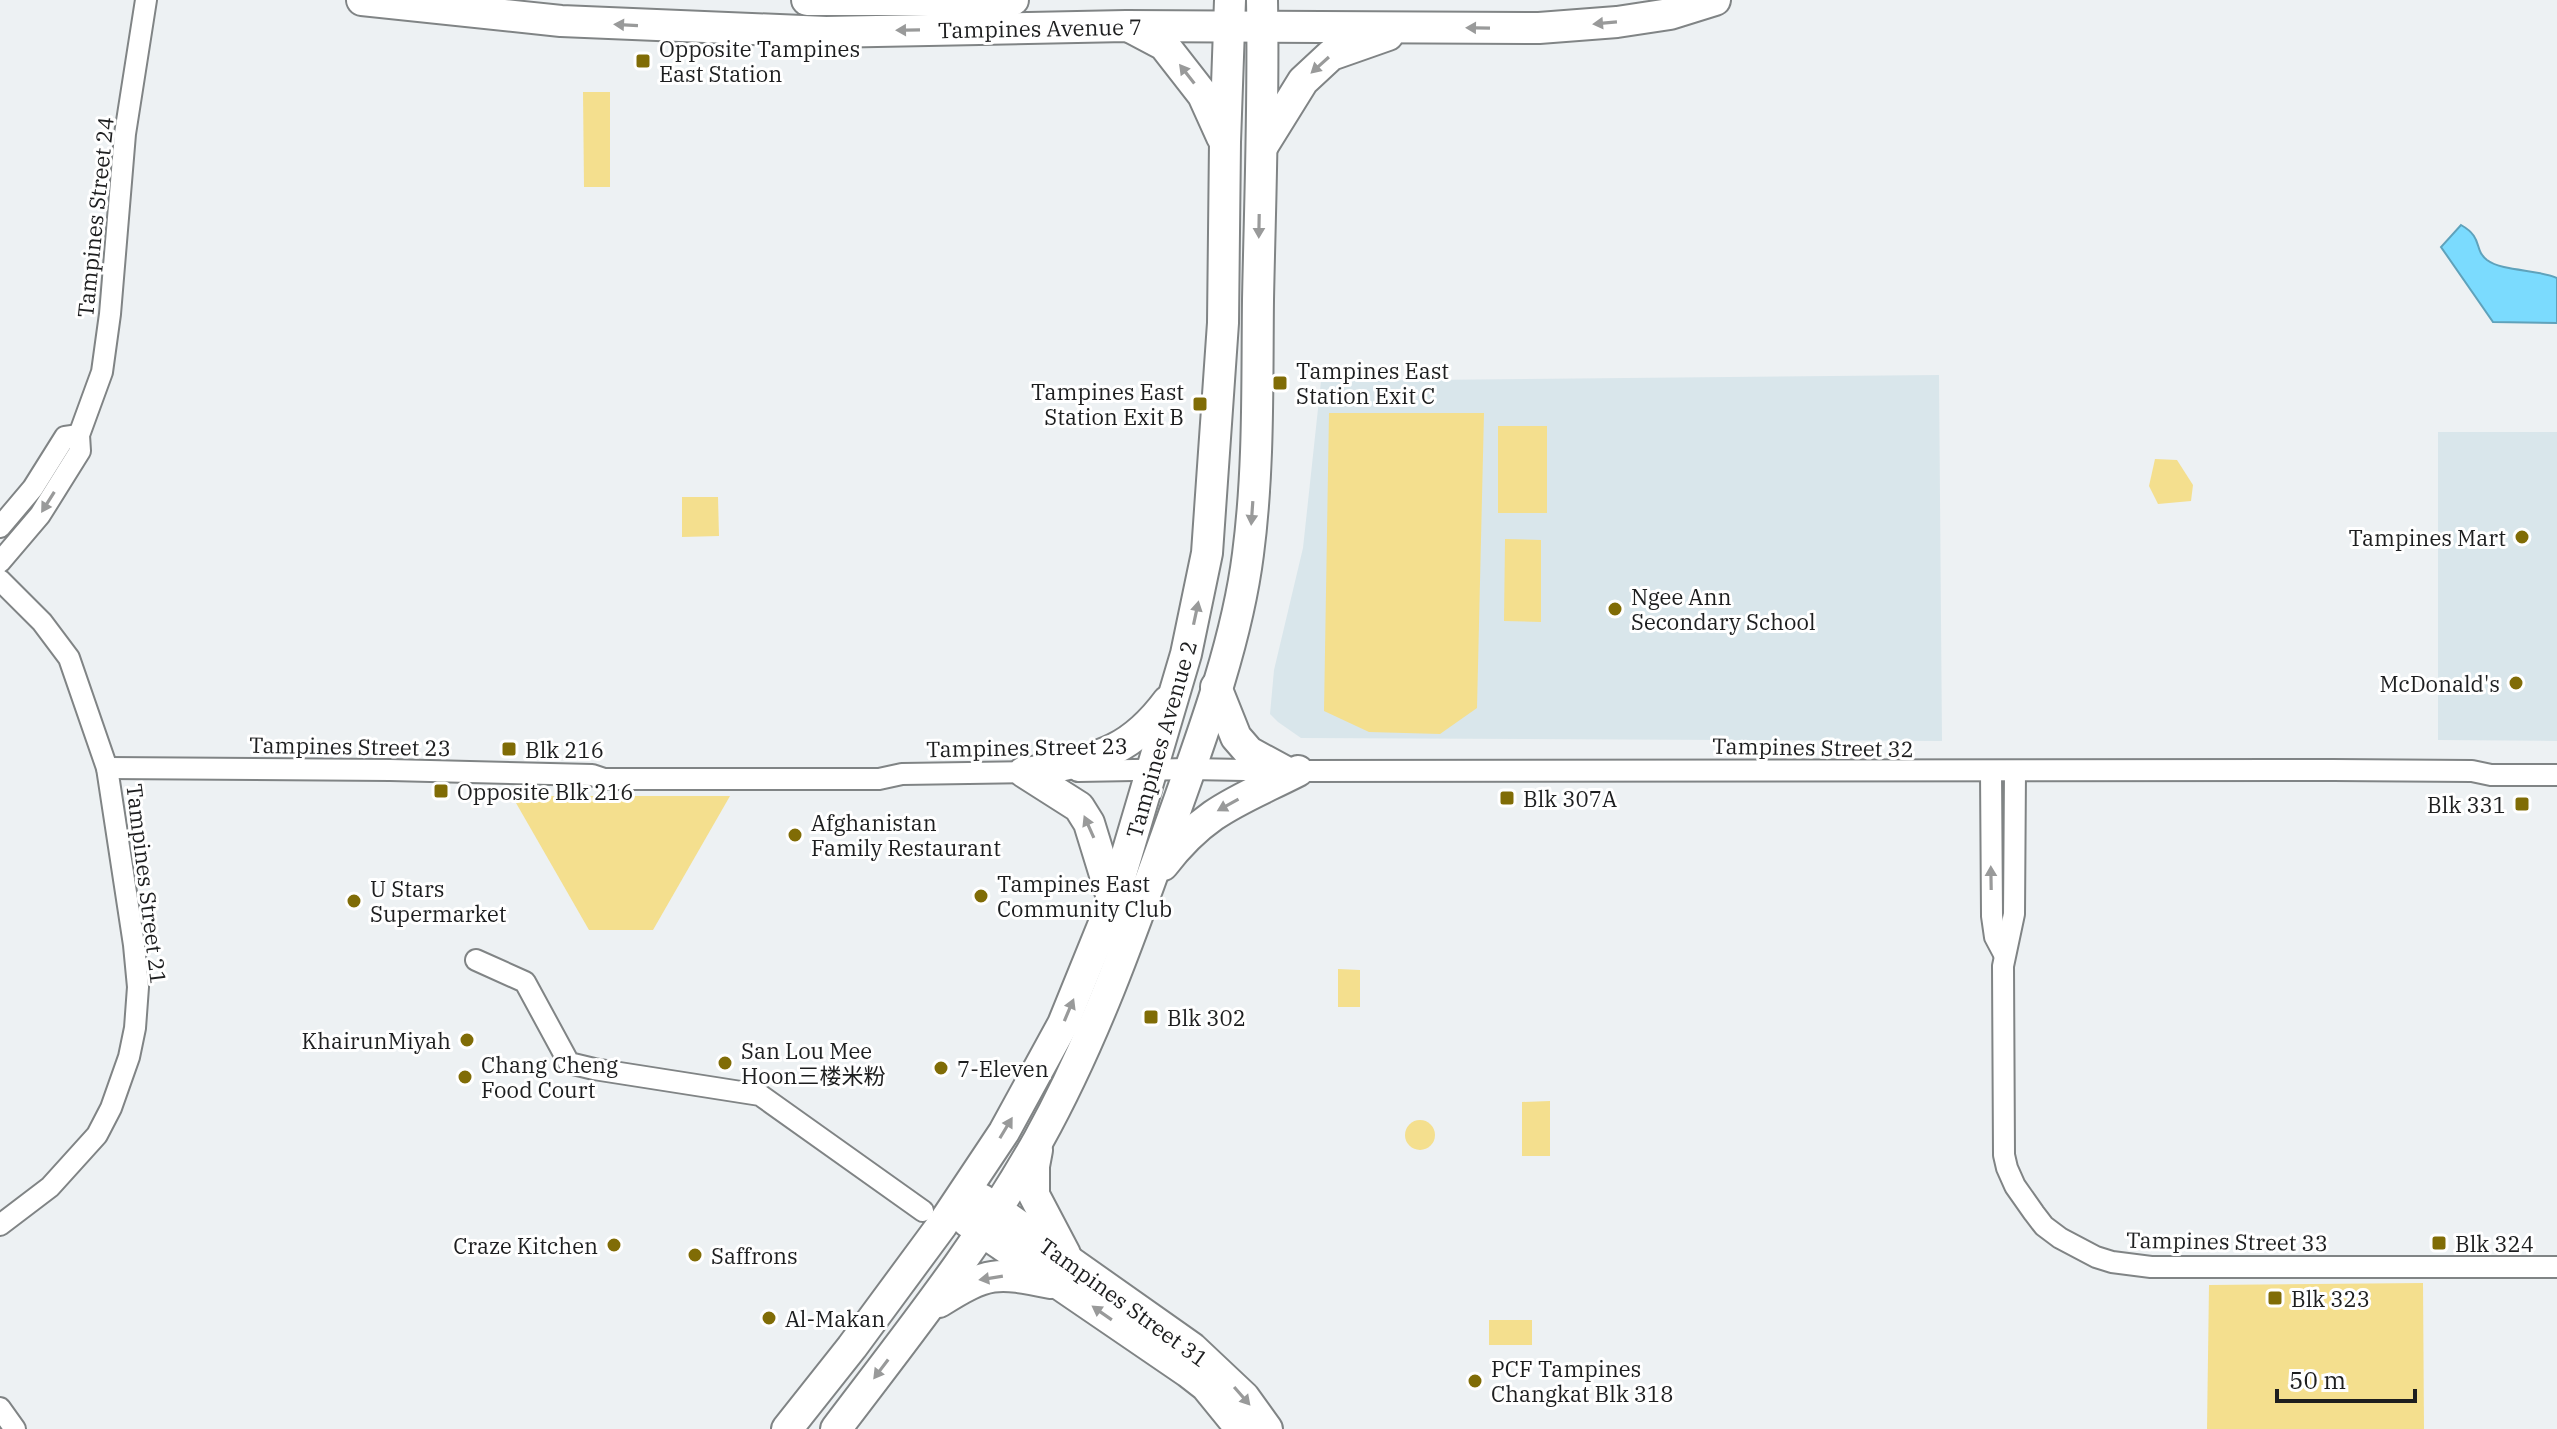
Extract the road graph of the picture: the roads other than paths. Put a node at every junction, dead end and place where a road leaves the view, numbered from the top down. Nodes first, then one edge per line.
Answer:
1 (146, 0) edge
2 (362, 0) edge
3 (807, 0) edge
4 (1013, 0) edge
5 (1715, 0) edge
6 (1262, 12) edge
7 (1230, 13) edge
8 (1126, 26) junction
9 (1417, 27) junction
10 (1225, 142) junction
11 (1261, 148) junction
12 (79, 435) junction
13 (0, 527) edge
14 (0, 562) edge
15 (0, 580) edge
16 (1216, 687) junction
17 (1175, 692) junction
18 (2557, 763) edge
19 (107, 768) junction
20 (1153, 769) junction
21 (1190, 769) junction
22 (1291, 771) junction
23 (2472, 771) junction
24 (1028, 772) junction
25 (1991, 772) junction
26 (2015, 772) junction
27 (2557, 775) edge
28 (1149, 883) junction
29 (1113, 901) junction
30 (2004, 954) junction
31 (476, 960) dead end
32 (1039, 1139) junction
33 (947, 1204) junction
34 (990, 1220) junction
35 (0, 1225) edge
36 (2557, 1267) edge
37 (1066, 1274) junction
38 (927, 1309) junction
39 (0, 1408) edge
40 (15, 1429) edge
41 (787, 1429) edge
42 (836, 1429) edge
43 (1241, 1429) edge
44 (1267, 1429) edge

1 - 12 street, Tampines Street 24
8 -> 2 main road, Tampines Avenue 7
3 - 4 main road, Tampines Avenue 7
5 -> 9 main road, Tampines Avenue 7
6 - 7 main road, Tampines Avenue 7
6 - 9 main road, Tampines Avenue 7
6 - 11 main road, Tampines Avenue 2
7 - 8 main road, Tampines Avenue 7
7 - 10 main road, Tampines Avenue 2
10 -> 8 main road
9 -> 11 main road
17 -> 10 main road, Tampines Avenue 2
11 -> 16 main road, Tampines Avenue 2
12 - 13 street, Tampines Street 24
12 -> 14 street, Tampines Street 24
15 - 19 street, Tampines Street 21
16 - 21 main road, Tampines Avenue 2
16 - 22 main road
17 - 20 main road, Tampines Avenue 2
17 - 24 main road
18 - 23 street, Tampines Street 32
19 - 24 street, Tampines Street 23
19 - 35 street, Tampines Street 21
20 - 21 street, Tampines Street 32
20 - 24 street, Tampines Street 23
20 - 29 main road, Tampines Avenue 2
21 - 22 street, Tampines Street 32
21 - 28 main road, Tampines Avenue 2
22 - 25 street, Tampines Street 32
22 -> 28 main road
23 - 26 street, Tampines Street 32
23 - 27 street, Tampines Street 32
29 -> 24 main road
25 - 26 street, Tampines Street 32
30 -> 25 street, Tampines Street 33
26 - 30 street, Tampines Street 33
28 - 32 main road, Tampines Avenue 2
33 -> 29 main road, Tampines Avenue 2
30 - 36 street, Tampines Street 33
31 - 33 street
32 - 34 main road, Tampines Avenue 2
32 - 37 main road
33 - 34 main road, Tampines Street 31
33 - 41 main road, Tampines Avenue 2
34 - 37 main road, Tampines Street 31
34 - 38 main road, Tampines Avenue 2
37 -> 38 main road
43 -> 37 main road, Tampines Street 31
37 -> 44 main road, Tampines Street 31
38 -> 42 main road, Tampines Avenue 2
39 - 40 street

